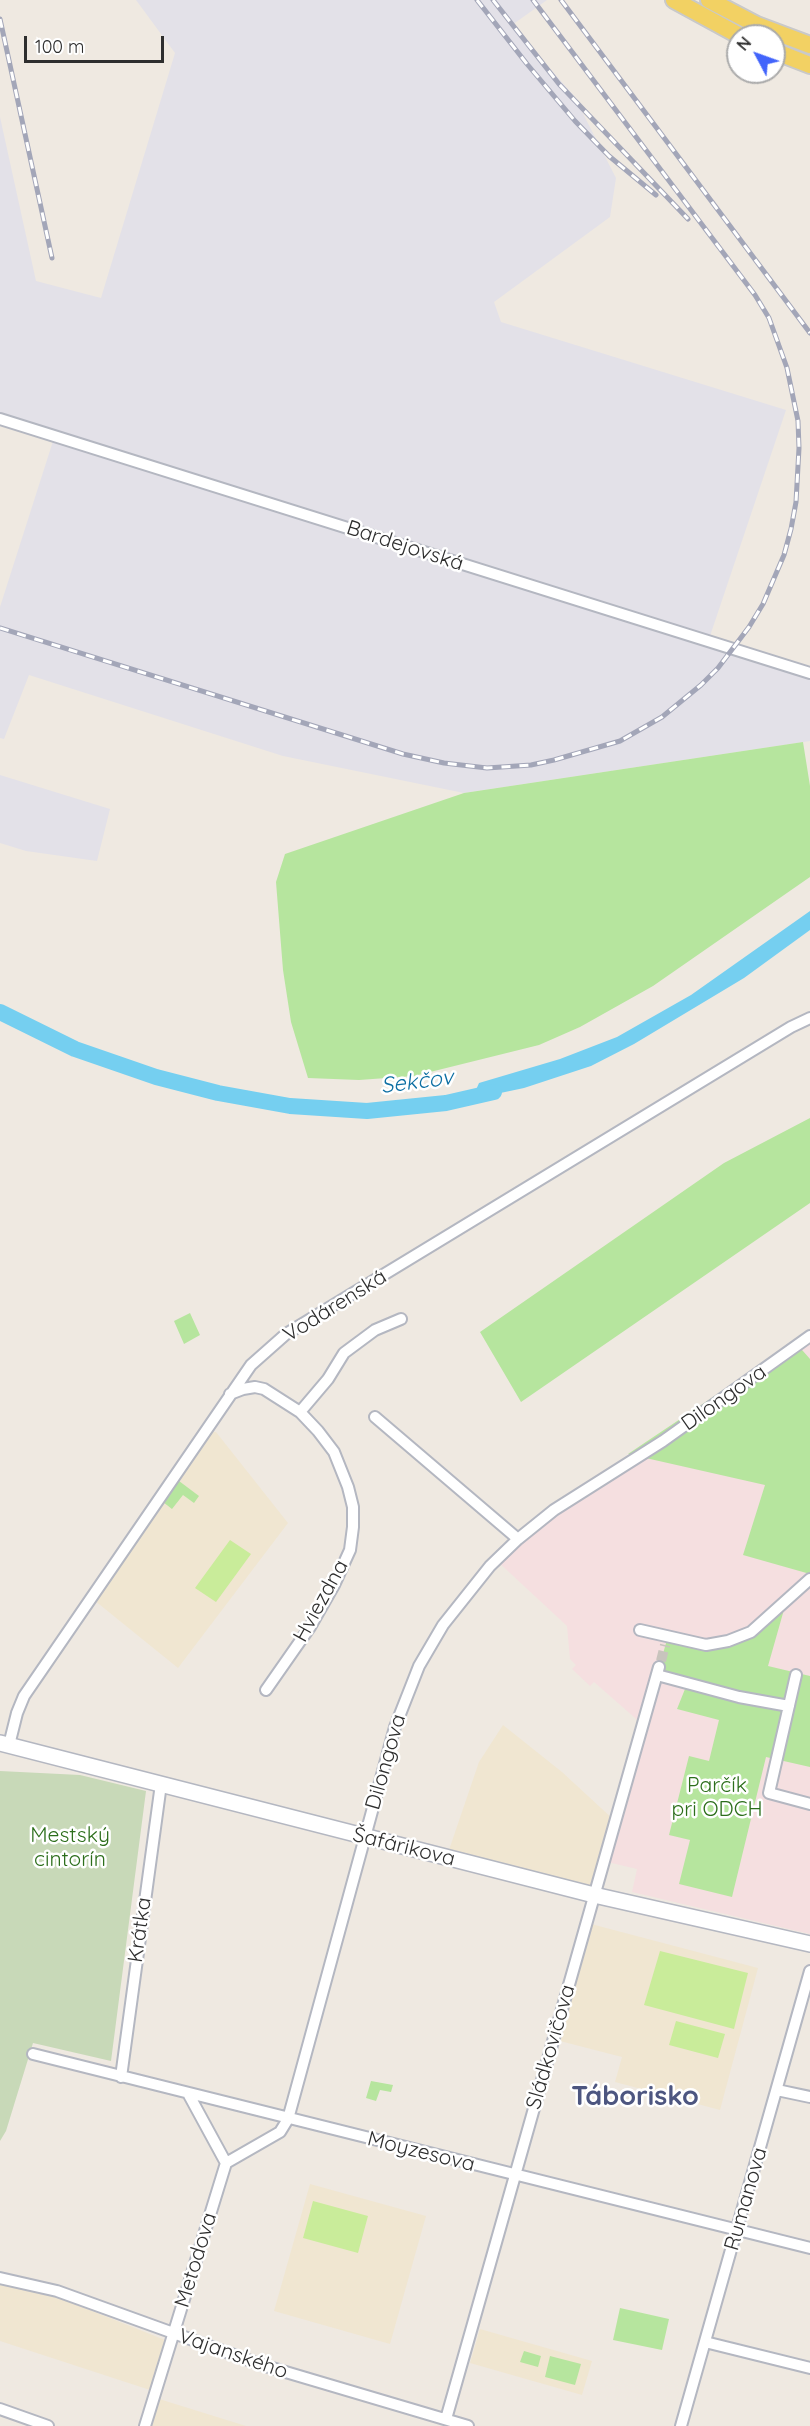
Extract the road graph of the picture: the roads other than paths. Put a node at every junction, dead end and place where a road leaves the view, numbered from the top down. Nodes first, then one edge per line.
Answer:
1 (674, 0) edge
2 (710, 0) edge
3 (726, 28) edge
4 (810, 45) edge
5 (786, 56) edge
6 (810, 65) edge
7 (0, 419) edge
8 (810, 673) edge
9 (810, 1018) edge
10 (400, 1319) dead end
11 (810, 1336) edge
12 (230, 1394) junction
13 (300, 1412) junction
14 (375, 1417) dead end
15 (518, 1539) junction
16 (807, 1584) edge
17 (640, 1630) dead end
18 (796, 1675) dead end
19 (266, 1690) dead end
20 (789, 1706) junction
21 (5, 1744) edge
22 (161, 1784) junction
23 (810, 1804) edge
24 (365, 1837) junction
25 (594, 1894) junction
26 (810, 1944) edge
27 (810, 1971) edge
28 (33, 2054) dead end
29 (121, 2077) junction
30 (777, 2090) junction
31 (189, 2095) junction
32 (810, 2097) edge
33 (288, 2119) junction
34 (226, 2163) junction
35 (514, 2174) junction
36 (737, 2229) junction
37 (810, 2248) edge
38 (0, 2278) edge
39 (173, 2333) junction
40 (705, 2342) junction
41 (810, 2368) edge
42 (0, 2409) edge
43 (446, 2419) junction
44 (48, 2426) edge
45 (145, 2426) edge
46 (468, 2426) edge
47 (681, 2426) edge

1 - 3 main road
2 - 4 main road
5 - 6 main road
7 - 8 street, Bardejovská
9 - 12 street, Vodárenská
10 - 13 street
11 - 15 street, Dilongova
12 - 13 street, Hviezdna
12 - 21 street, Vodárenská
13 - 19 street, Hviezdna
14 - 15 street
15 - 24 street, Dilongova
16 - 17 street
18 - 20 street
20 - 23 street
20 - 25 street, Sládkovičova
21 - 22 street, Šafárikova
22 - 24 street, Šafárikova
22 - 29 street, Krátka
24 - 25 street, Šafárikova
24 - 33 street, Dilongova
25 - 26 street, Šafárikova
25 - 35 street, Sládkovičova
27 - 30 street, Rumanova
28 - 29 street, Moyzesova
29 - 31 street, Moyzesova
30 - 32 street
30 - 36 street, Rumanova
31 - 33 street, Moyzesova
31 - 34 street
33 - 34 street
33 - 35 street, Moyzesova
34 - 39 street, Metodova
35 - 36 street, Moyzesova
35 - 43 street, Sládkovičova
36 - 37 street, Moyzesova
36 - 40 street, Rumanova
38 - 39 street, Vajanského
39 - 43 street, Vajanského
39 - 45 street, Metodova
40 - 41 street
40 - 47 street, Rumanova
42 - 44 street
43 - 46 street, Vajanského

